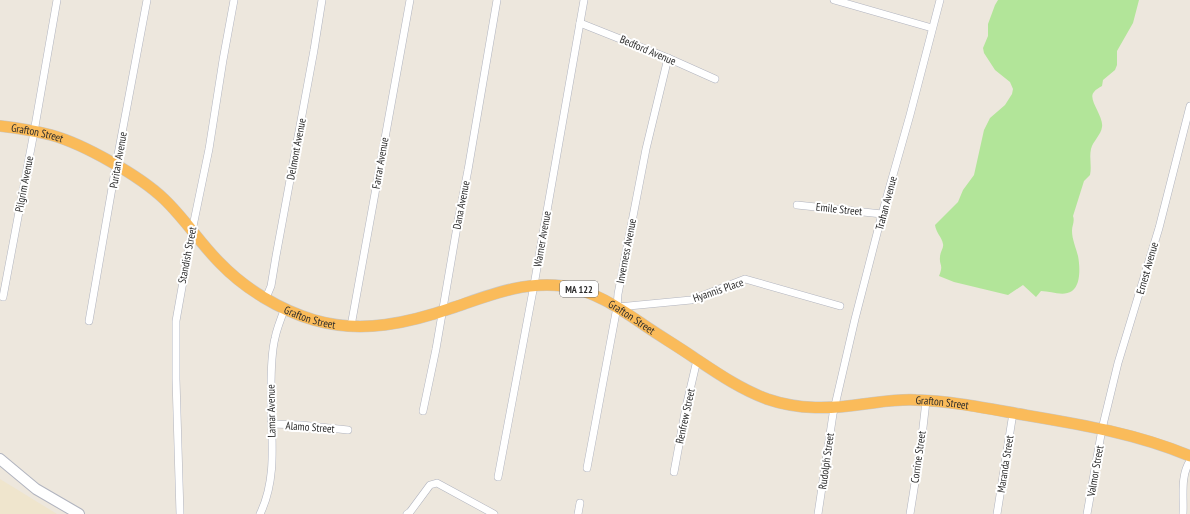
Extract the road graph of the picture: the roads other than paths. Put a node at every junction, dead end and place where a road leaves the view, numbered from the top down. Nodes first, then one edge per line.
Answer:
1 (57, 0) edge
2 (147, 0) edge
3 (234, 0) edge
4 (322, 0) edge
5 (410, 0) edge
6 (497, 0) edge
7 (584, 0) edge
8 (834, 0) edge
9 (940, 0) edge
10 (580, 22) junction
11 (932, 28) junction
12 (668, 58) junction
13 (714, 79) dead end
14 (1190, 106) edge
15 (1189, 115) edge
16 (0, 126) edge
17 (34, 132) junction
18 (116, 165) junction
19 (797, 205) dead end
20 (882, 214) junction
21 (192, 231) junction
22 (534, 285) junction
23 (3, 297) dead end
24 (266, 298) junction
25 (840, 306) dead end
26 (618, 307) junction
27 (285, 308) junction
28 (442, 312) junction
29 (89, 321) dead end
30 (351, 326) junction
31 (697, 360) junction
32 (926, 401) junction
33 (835, 407) junction
34 (423, 411) dead end
35 (1013, 413) junction
36 (272, 424) junction
37 (1102, 429) junction
38 (348, 430) dead end
39 (1190, 456) edge
40 (0, 459) edge
41 (1190, 461) edge
42 (587, 468) dead end
43 (674, 472) dead end
44 (498, 477) dead end
45 (580, 503) dead end
46 (79, 514) edge
47 (180, 514) edge
48 (260, 514) edge
49 (407, 514) edge
50 (494, 514) edge
51 (578, 514) edge
52 (818, 514) edge
53 (910, 514) edge
54 (998, 514) edge
55 (1087, 514) edge
56 (1183, 514) edge

1 - 17 street, Pilgrim Avenue
2 - 18 street, Puritan Avenue
3 - 21 street, Standish Street
4 - 24 street, Delmont Avenue
5 - 30 street, Farrar Avenue
6 - 28 street, Dana Avenue
7 - 10 street, Warner Avenue
8 - 11 street
9 - 11 street, Trahan Avenue
10 - 12 street, Bedford Avenue
10 - 22 street, Warner Avenue
11 - 20 street, Trahan Avenue
12 - 13 street, Bedford Avenue
12 - 26 street, Inverness Avenue
14 - 15 street, Ernest Avenue
15 - 37 street, Ernest Avenue
16 - 17 highway, Grafton Street / MA 122
17 - 18 highway, Grafton Street / MA 122
17 - 23 street, Pilgrim Avenue
18 - 21 highway, Grafton Street / MA 122
18 - 29 street, Puritan Avenue
19 - 20 street, Emile Street
20 - 33 street, Trahan Avenue
21 - 24 highway, Grafton Street / MA 122
21 - 47 street, Standish Street
22 - 26 highway, Grafton Street / MA 122
22 - 28 highway, Grafton Street / MA 122
22 - 44 street, Warner Avenue
24 - 27 highway, Grafton Street / MA 122
25 - 26 street, Hyannis Place
26 - 31 highway, Grafton Street / MA 122
26 - 42 street, Inverness Avenue
27 - 30 highway, Grafton Street / MA 122
27 - 36 street, Lamar Avenue
28 - 30 highway, Grafton Street / MA 122
28 - 34 street, Dana Avenue
31 - 33 highway, Grafton Street / MA 122
31 - 43 street, Renfrew Street
32 - 33 highway, Grafton Street / MA 122
32 - 35 highway, Grafton Street / MA 122
32 - 53 street, Corrine Street
33 - 52 street, Rudolph Street
35 - 37 highway, Grafton Street / MA 122
35 - 54 street, Maranda Street
36 - 38 street, Alamo Street
36 - 48 street, Lamar Avenue
37 - 39 highway, Grafton Street / MA 122
37 - 55 street, Valmor Street
40 - 46 main road
41 - 56 street
45 - 51 street
49 - 50 street

